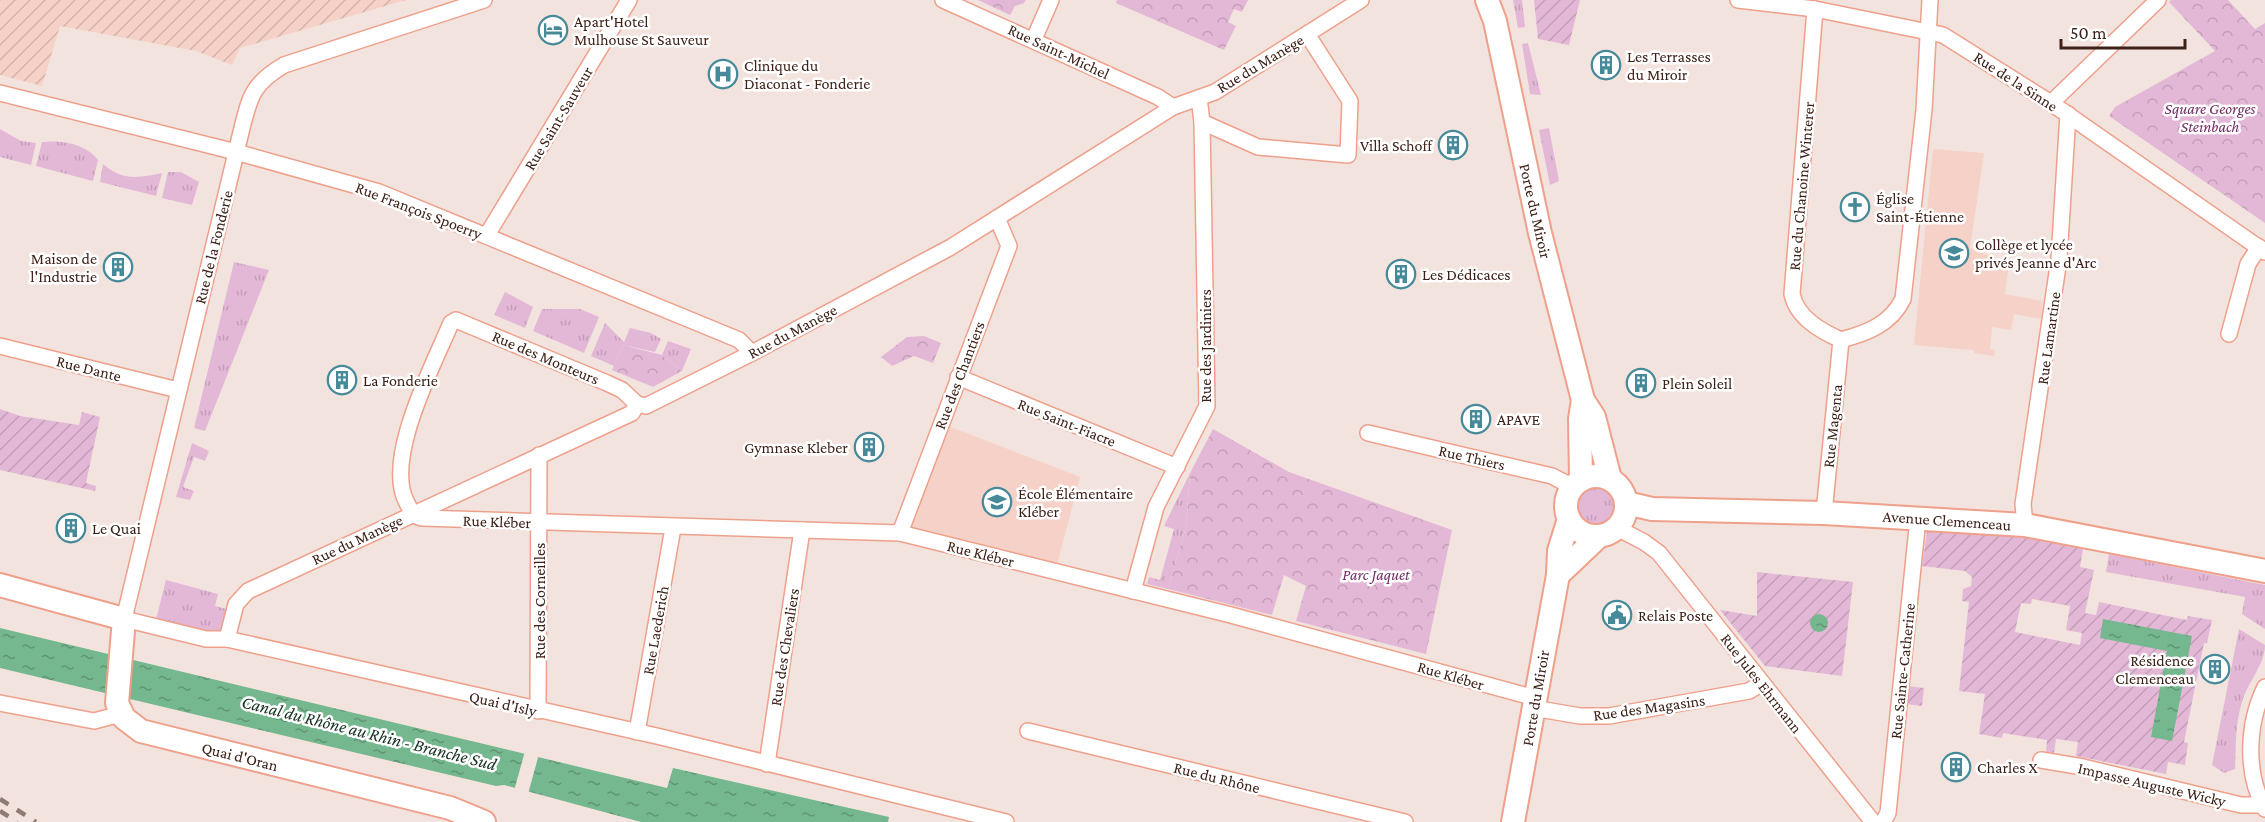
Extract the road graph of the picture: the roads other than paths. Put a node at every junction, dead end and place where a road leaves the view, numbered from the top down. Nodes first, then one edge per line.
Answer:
1 (484, 0) edge
2 (629, 0) edge
3 (943, 0) edge
4 (1051, 0) edge
5 (1361, 0) edge
6 (1738, 0) edge
7 (1930, 0) edge
8 (2158, 0) edge
9 (1493, 7) edge
10 (1815, 9) junction
11 (1929, 30) junction
12 (1307, 34) junction
13 (1034, 39) junction
14 (0, 93) edge
15 (1199, 98) junction
16 (2052, 103) junction
17 (1173, 107) junction
18 (2068, 114) junction
19 (1202, 122) junction
20 (236, 152) junction
21 (997, 218) junction
22 (487, 235) junction
23 (2262, 250) edge
24 (2229, 334) dead end
25 (1841, 340) junction
26 (0, 346) edge
27 (752, 353) junction
28 (958, 377) junction
29 (178, 390) junction
30 (1583, 400) junction
31 (637, 404) junction
32 (1368, 433) dead end
33 (539, 455) junction
34 (1177, 466) junction
35 (1610, 479) junction
36 (1577, 484) junction
37 (1626, 503) junction
38 (412, 513) junction
39 (1824, 513) junction
40 (1918, 518) junction
41 (1569, 519) junction
42 (539, 522) junction
43 (2025, 525) junction
44 (673, 528) junction
45 (802, 531) junction
46 (1608, 532) junction
47 (900, 533) junction
48 (2265, 571) edge
49 (1557, 575) junction
50 (0, 585) edge
51 (1133, 591) junction
52 (124, 619) junction
53 (227, 639) junction
54 (1762, 683) junction
55 (2265, 687) edge
56 (0, 703) edge
57 (1534, 703) junction
58 (120, 711) junction
59 (538, 711) junction
60 (1029, 731) dead end
61 (637, 732) junction
62 (2041, 760) dead end
63 (767, 764) junction
64 (2264, 807) edge
65 (484, 822) edge
66 (1006, 822) edge
67 (1406, 822) edge
68 (1513, 822) edge
69 (1873, 822) edge
70 (1883, 822) edge

1 - 20 street, Rue de la Fonderie
2 - 22 street, Rue Saint-Sauveur
3 - 13 street, Rue Saint-Michel
4 - 13 street
5 - 12 street, Rue du Manège
6 - 10 street, Rue de la Sinne
7 - 11 street
8 - 16 street
9 - 30 street, Porte du Miroir
10 - 11 street, Rue de la Sinne
10 - 25 street, Rue du Chanoine Winterer
11 - 16 street, Rue de la Sinne
11 - 25 street
12 - 15 street, Rue du Manège
12 - 19 street
13 - 17 street, Rue Saint-Michel
14 - 20 street, Rue François Spoerry
15 - 17 street, Rue du Manège
15 - 19 street, Rue des Jardiniers
16 - 18 street, Rue de la Sinne
17 - 21 street, Rue du Manège
18 - 23 street, Rue de la Sinne
18 - 43 street, Rue Lamartine
19 - 34 street, Rue des Jardiniers
20 - 22 street, Rue François Spoerry
20 - 29 street, Rue de la Fonderie
21 - 27 street, Rue du Manège
21 - 28 street, Rue des Chantiers
22 - 27 street, Rue François Spoerry
23 - 24 street, Rue de la Sinne
25 - 39 street, Rue Magenta
26 - 29 street, Rue Dante
27 - 31 street, Rue du Manège
28 - 34 street, Rue Saint-Fiacre
28 - 47 street, Rue des Chantiers
29 - 52 street, Rue de la Fonderie
30 - 35 street, Porte du Miroir
30 - 36 street, Porte du Miroir
31 - 33 street, Rue du Manège
31 - 38 street, Rue des Monteurs
32 - 36 street, Rue Thiers
33 - 38 street, Rue du Manège
33 - 42 street, Rue des Corneilles
34 - 51 street, Rue des Jardiniers
35 - 36 street
35 - 37 street
36 - 41 street
37 - 39 street, Avenue Clemenceau
37 - 46 street
38 - 42 street, Rue Kléber
38 - 53 street, Rue du Manège
39 - 40 street, Avenue Clemenceau
40 - 43 street, Avenue Clemenceau
40 - 70 street, Rue Sainte-Catherine
41 - 46 street
41 - 49 street, Porte du Miroir
42 - 44 street, Rue Kléber
42 - 59 street, Rue des Corneilles
43 - 48 street, Avenue Clemenceau
44 - 45 street, Rue Kléber
44 - 61 street, Rue Laederich
45 - 47 street, Rue Kléber
45 - 63 street, Rue des Chevaliers
46 - 49 street
46 - 54 street, Rue Jules Ehrmann
47 - 51 street, Rue Kléber
49 - 57 street, Porte du Miroir
50 - 52 street, Quai d'Isly
51 - 57 street, Rue Kléber
52 - 53 street, Quai d'Isly
52 - 58 street, Rue de la Fonderie
53 - 59 street, Quai d'Isly
54 - 57 street, Rue des Magasins
54 - 69 street, Rue Jules Ehrmann
55 - 64 street
56 - 58 street
57 - 68 street, Porte du Miroir
58 - 65 street, Quai d'Oran
59 - 61 street, Quai d'Isly
60 - 67 street, Rue du Rhône
61 - 63 street, Quai d'Isly
62 - 64 street, Impasse Auguste Wicky
63 - 66 street, Quai d'Isly

